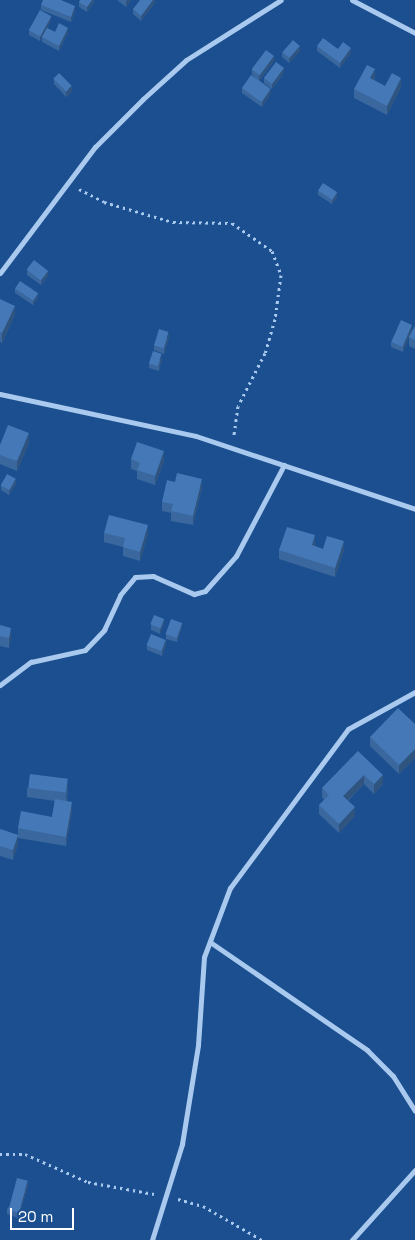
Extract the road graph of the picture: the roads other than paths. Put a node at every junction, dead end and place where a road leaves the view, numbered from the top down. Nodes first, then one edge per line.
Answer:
1 (280, 0) edge
2 (352, 0) edge
3 (415, 34) edge
4 (0, 273) edge
5 (0, 394) edge
6 (284, 465) junction
7 (415, 509) edge
8 (0, 685) edge
9 (415, 692) edge
10 (210, 942) junction
11 (415, 1111) edge
12 (415, 1170) edge
13 (152, 1240) edge
14 (352, 1240) edge

1 - 4 street
2 - 3 street
5 - 6 street
6 - 7 street
6 - 8 street
9 - 10 street
10 - 11 street
10 - 13 street
12 - 14 street

